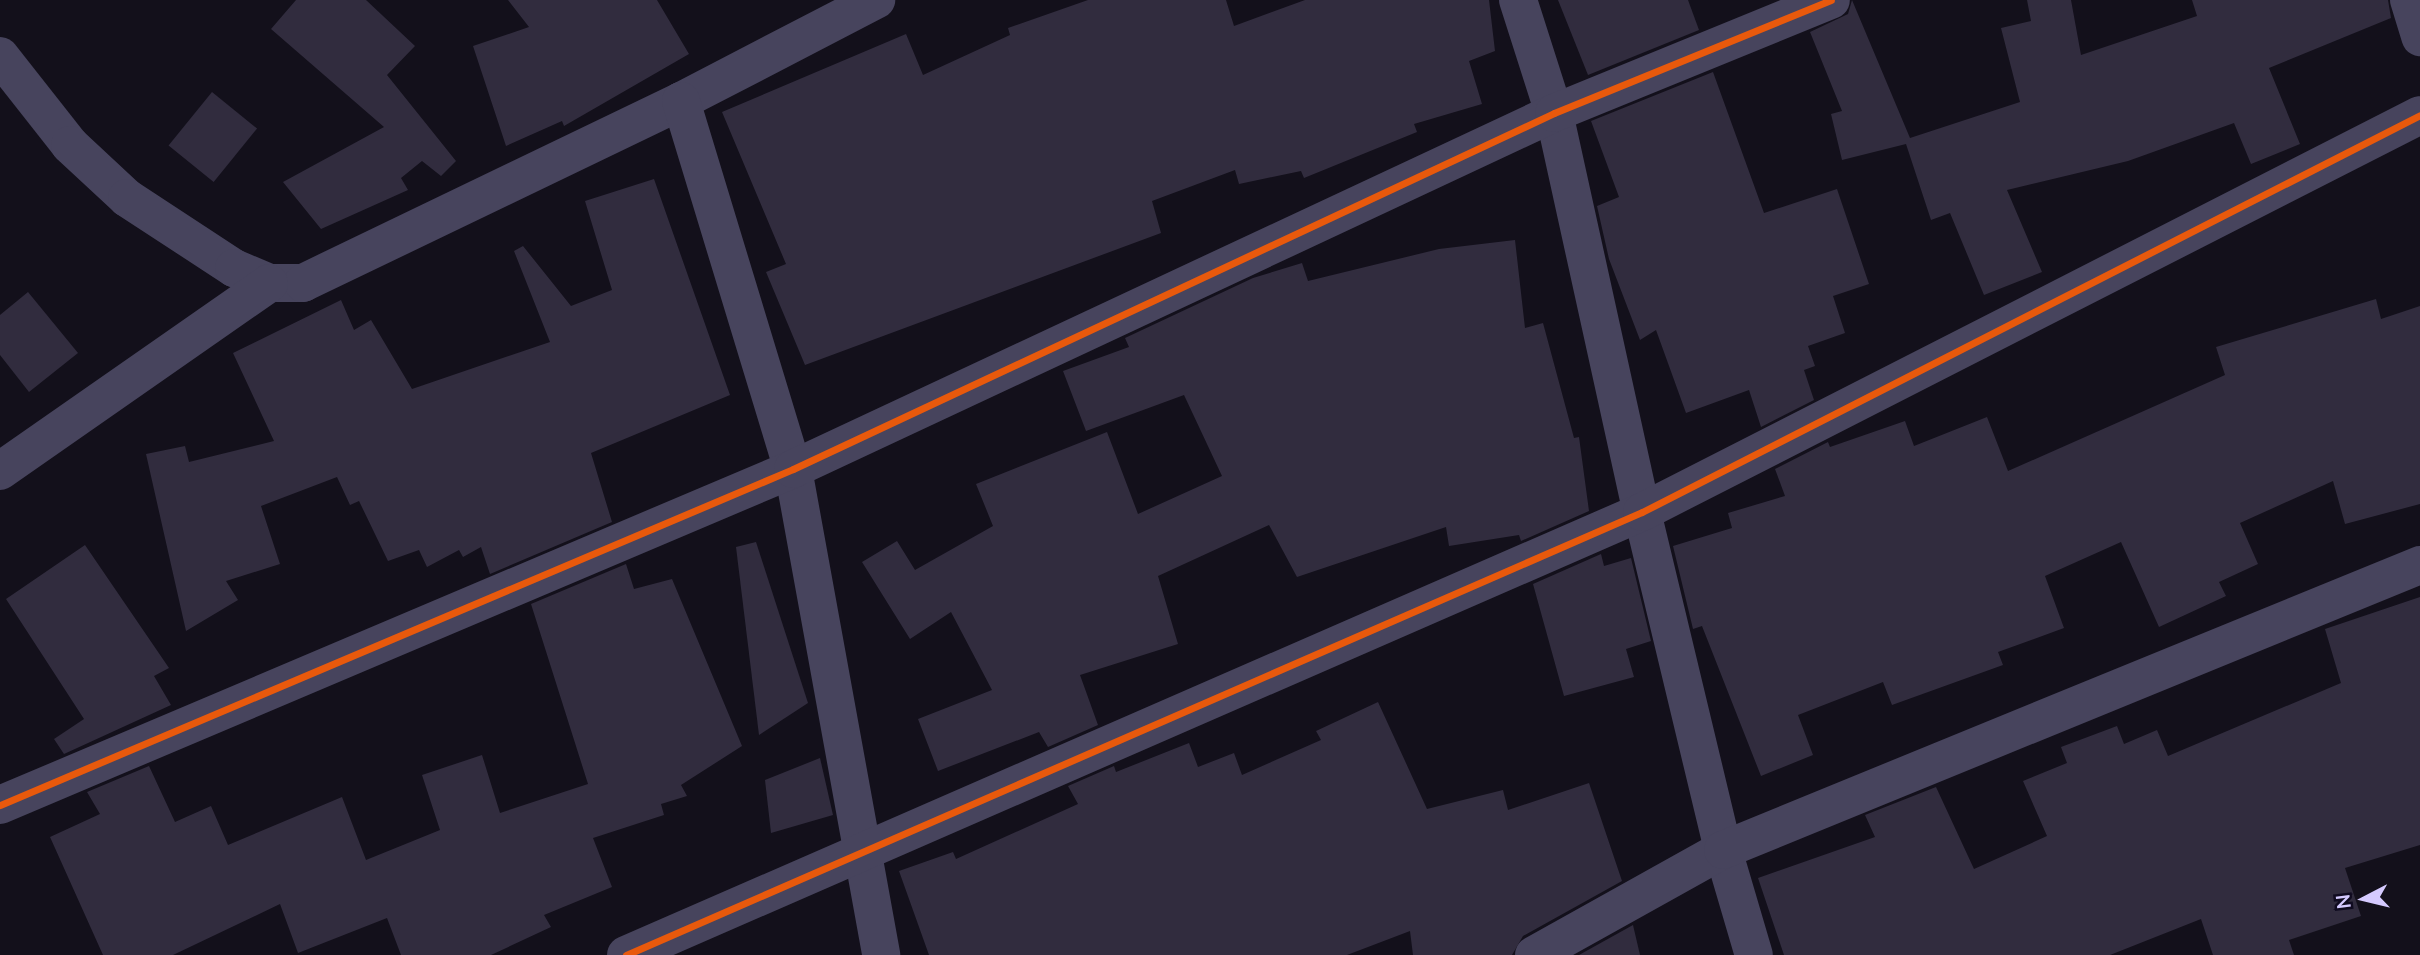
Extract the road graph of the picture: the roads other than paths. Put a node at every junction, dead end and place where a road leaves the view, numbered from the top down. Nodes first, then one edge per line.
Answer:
1 (876, 0) edge
2 (1518, 0) edge
3 (1831, 0) edge
4 (2409, 0) edge
5 (2420, 37) edge
6 (0, 56) edge
7 (681, 101) junction
8 (1554, 113) junction
9 (2420, 114) edge
10 (269, 283) junction
11 (793, 469) junction
12 (0, 471) edge
13 (1642, 512) junction
14 (2420, 565) edge
15 (3, 796) edge
16 (862, 850) junction
17 (1723, 850) junction
18 (626, 955) edge
19 (881, 955) edge
20 (1534, 955) edge
21 (1754, 955) edge

1 - 7 street
2 - 8 street
3 - 8 street
4 - 5 street
6 - 10 street
7 - 10 street
7 - 11 street
8 - 11 street
8 - 13 street
9 - 13 street
10 - 12 street
11 - 15 street
11 - 16 street
13 - 16 street
13 - 17 street
14 - 17 street
16 - 18 street
16 - 19 street
17 - 20 street
17 - 21 street

